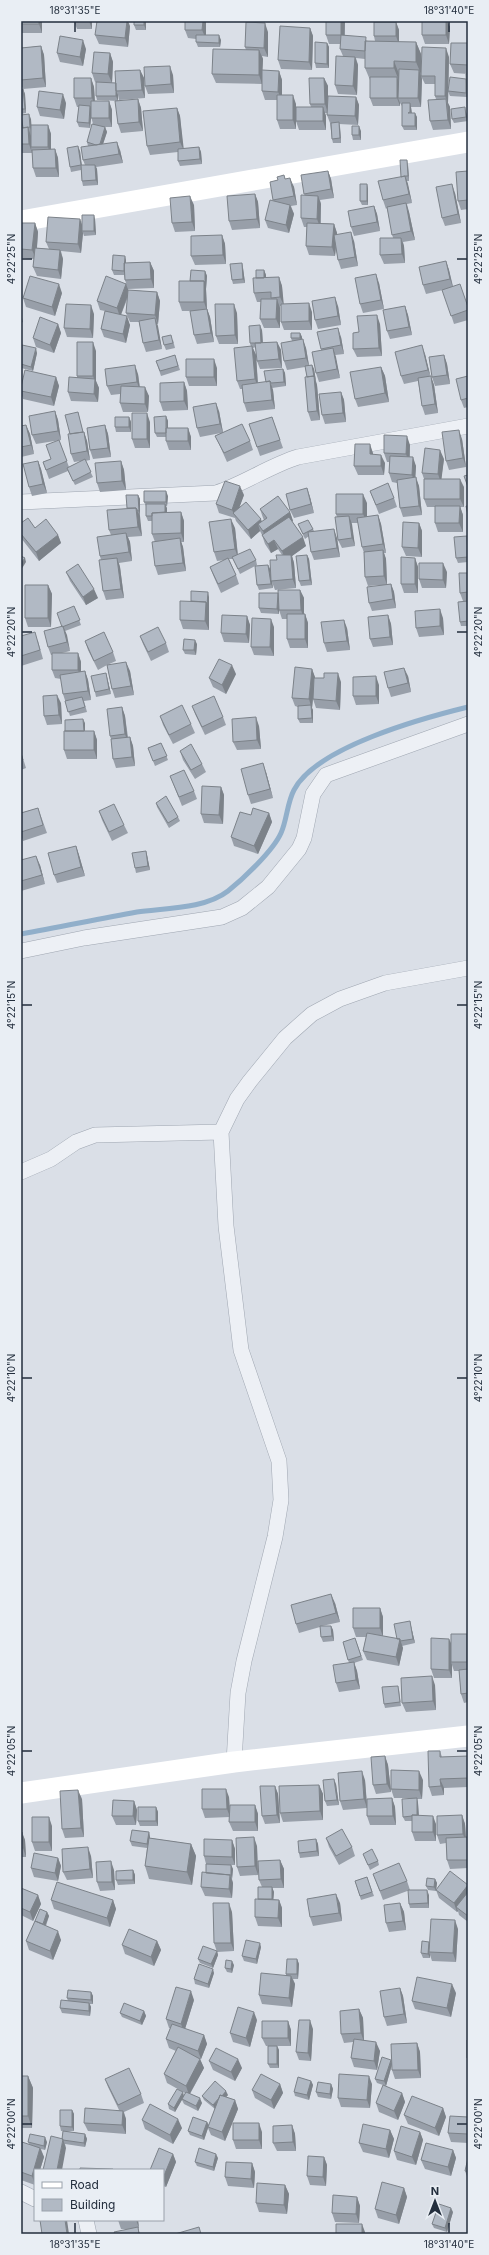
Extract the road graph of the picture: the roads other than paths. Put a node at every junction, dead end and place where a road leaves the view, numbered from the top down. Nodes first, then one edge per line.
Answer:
1 (468, 142) edge
2 (21, 221) edge
3 (468, 426) edge
4 (21, 502) edge
5 (468, 724) edge
6 (21, 951) edge
7 (468, 968) edge
8 (221, 1132) junction
9 (21, 1172) edge
10 (468, 1736) edge
11 (234, 1762) junction
12 (21, 1793) edge
13 (21, 2192) edge
14 (34, 2198) edge
15 (86, 2221) edge
16 (89, 2234) edge

1 - 2 street
3 - 4 street
5 - 6 street
7 - 8 street
8 - 9 street
8 - 11 street
10 - 11 street
11 - 12 street
13 - 14 street
15 - 16 street

